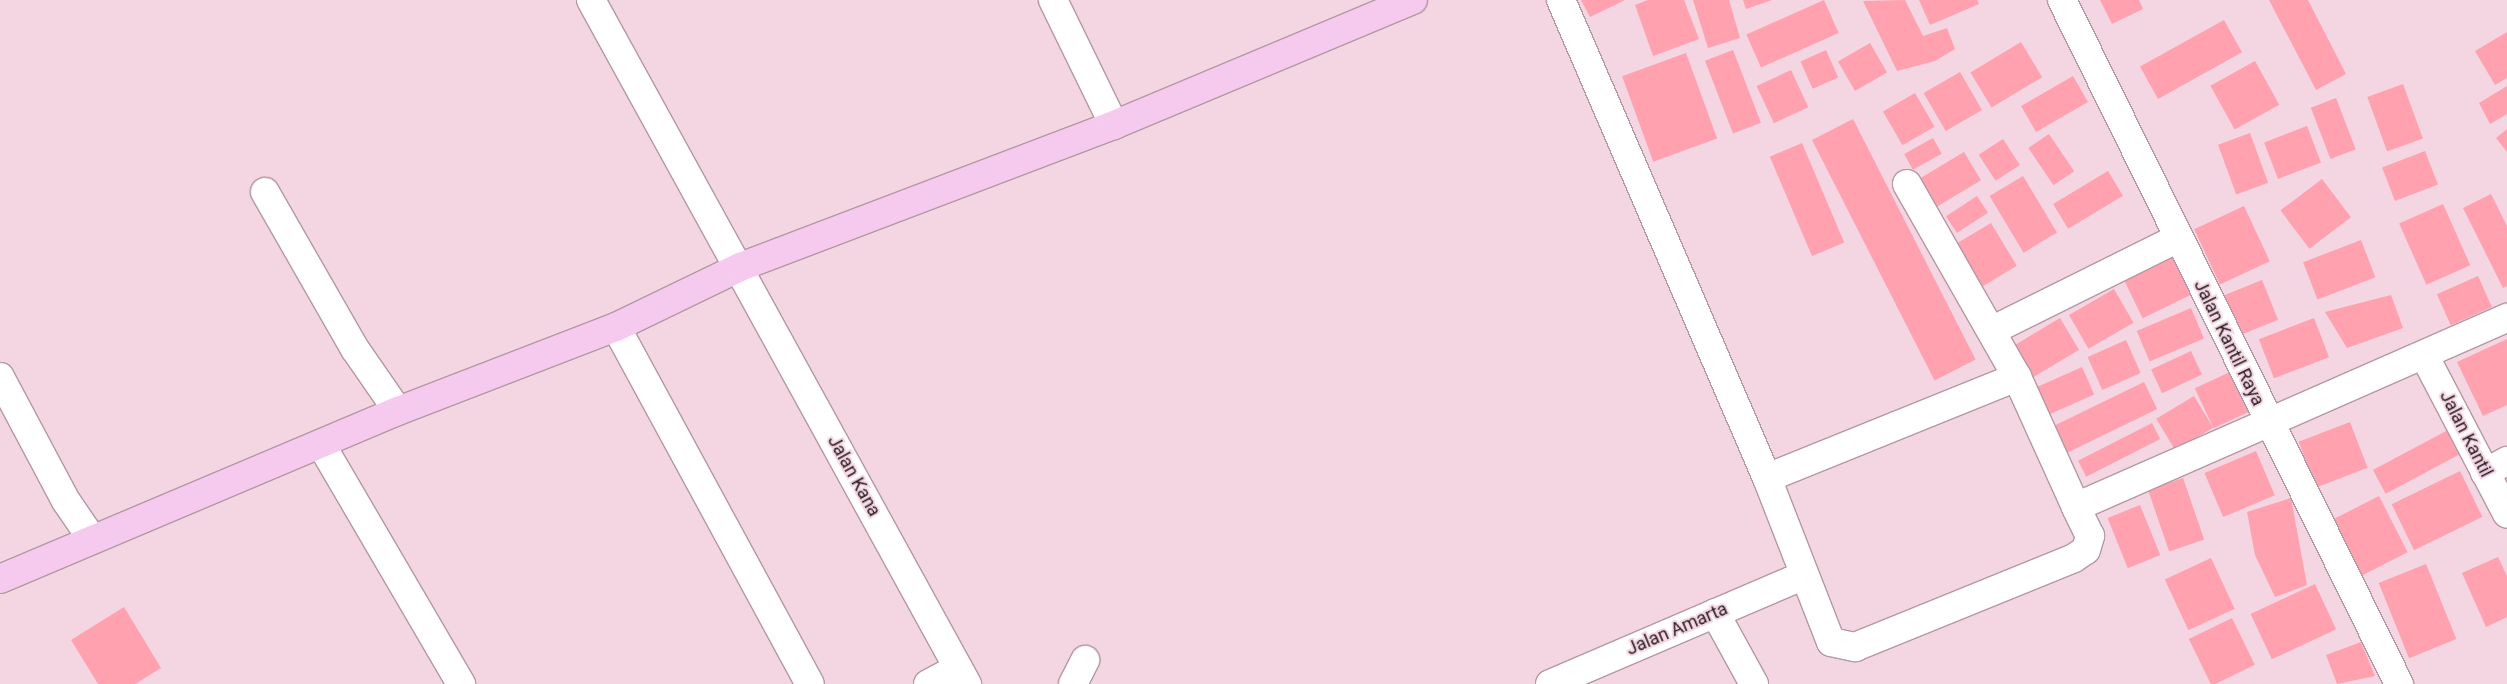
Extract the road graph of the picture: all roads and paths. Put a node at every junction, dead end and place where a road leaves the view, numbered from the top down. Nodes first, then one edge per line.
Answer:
1 (591, 0) edge
2 (1053, 0) edge
3 (1413, 0) edge
4 (1561, 0) edge
5 (2062, 0) edge
6 (1114, 125) junction
7 (1907, 184) dead end
8 (265, 192) dead end
9 (2178, 238) junction
10 (740, 268) junction
11 (2507, 318) edge
12 (616, 327) junction
13 (1993, 330) junction
14 (2424, 355) junction
15 (0, 377) edge
16 (2017, 377) junction
17 (398, 410) junction
18 (2270, 424) junction
19 (322, 446) junction
20 (2496, 467) edge
21 (1767, 478) junction
22 (2076, 507) junction
23 (2507, 514) edge
24 (92, 539) junction
25 (1804, 575) junction
26 (0, 579) edge
27 (1715, 613) junction
28 (1085, 660) dead end
29 (963, 676) edge
30 (1555, 683) edge
31 (461, 684) edge
32 (810, 684) edge
33 (928, 684) edge
34 (1072, 684) edge
35 (1754, 684) edge
36 (2399, 684) edge

1 - 10 street, Jalan Kana
2 - 6 street
3 - 6 main road
4 - 21 street
5 - 9 street, Jalan Kantil Raya
6 - 10 main road
7 - 13 street
8 - 17 street
9 - 13 street
9 - 18 street, Jalan Kantil Raya
10 - 12 main road
10 - 29 street, Jalan Kana
11 - 14 street
12 - 17 main road
12 - 32 street
13 - 16 street
14 - 18 street
14 - 20 street, Jalan Kantil
15 - 24 street
16 - 21 street
16 - 22 street
17 - 19 main road
18 - 22 street
18 - 36 street, Jalan Kantil Raya
19 - 24 main road
19 - 31 street
20 - 23 street, Jalan Kantil
21 - 25 street
22 - 25 street
24 - 26 main road
25 - 27 street, Jalan Amarta
27 - 30 street, Jalan Amarta
27 - 35 street
28 - 34 street
29 - 33 street

